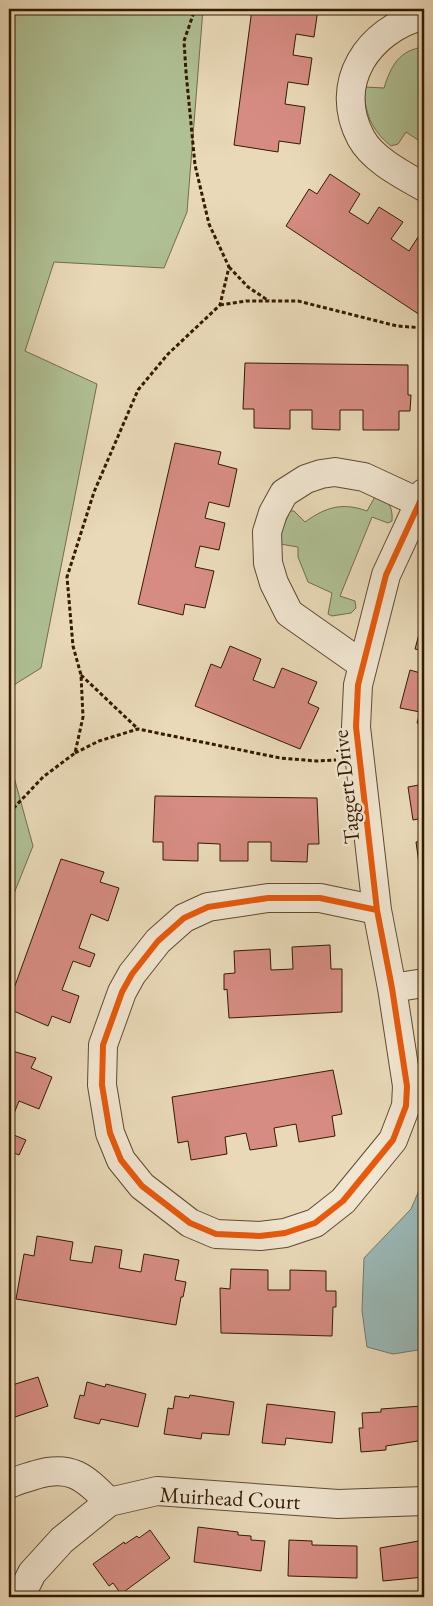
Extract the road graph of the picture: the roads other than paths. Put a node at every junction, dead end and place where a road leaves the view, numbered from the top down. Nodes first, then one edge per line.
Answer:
1 (424, 15) edge
2 (424, 188) edge
3 (422, 498) edge
4 (363, 665) junction
5 (377, 910) junction
6 (424, 983) edge
7 (392, 988) junction
8 (9, 1484) edge
9 (424, 1501) edge
10 (109, 1502) junction
11 (20, 1597) edge

1 - 2 street
3 - 4 street, Taggert Drive
3 - 4 street
4 - 5 street, Taggert Drive
5 - 7 street, Taggert Drive
5 - 7 street, Taggert Drive
6 - 7 street
8 - 10 street
9 - 10 street, Muirhead Court
10 - 11 street, Muirhead Court

